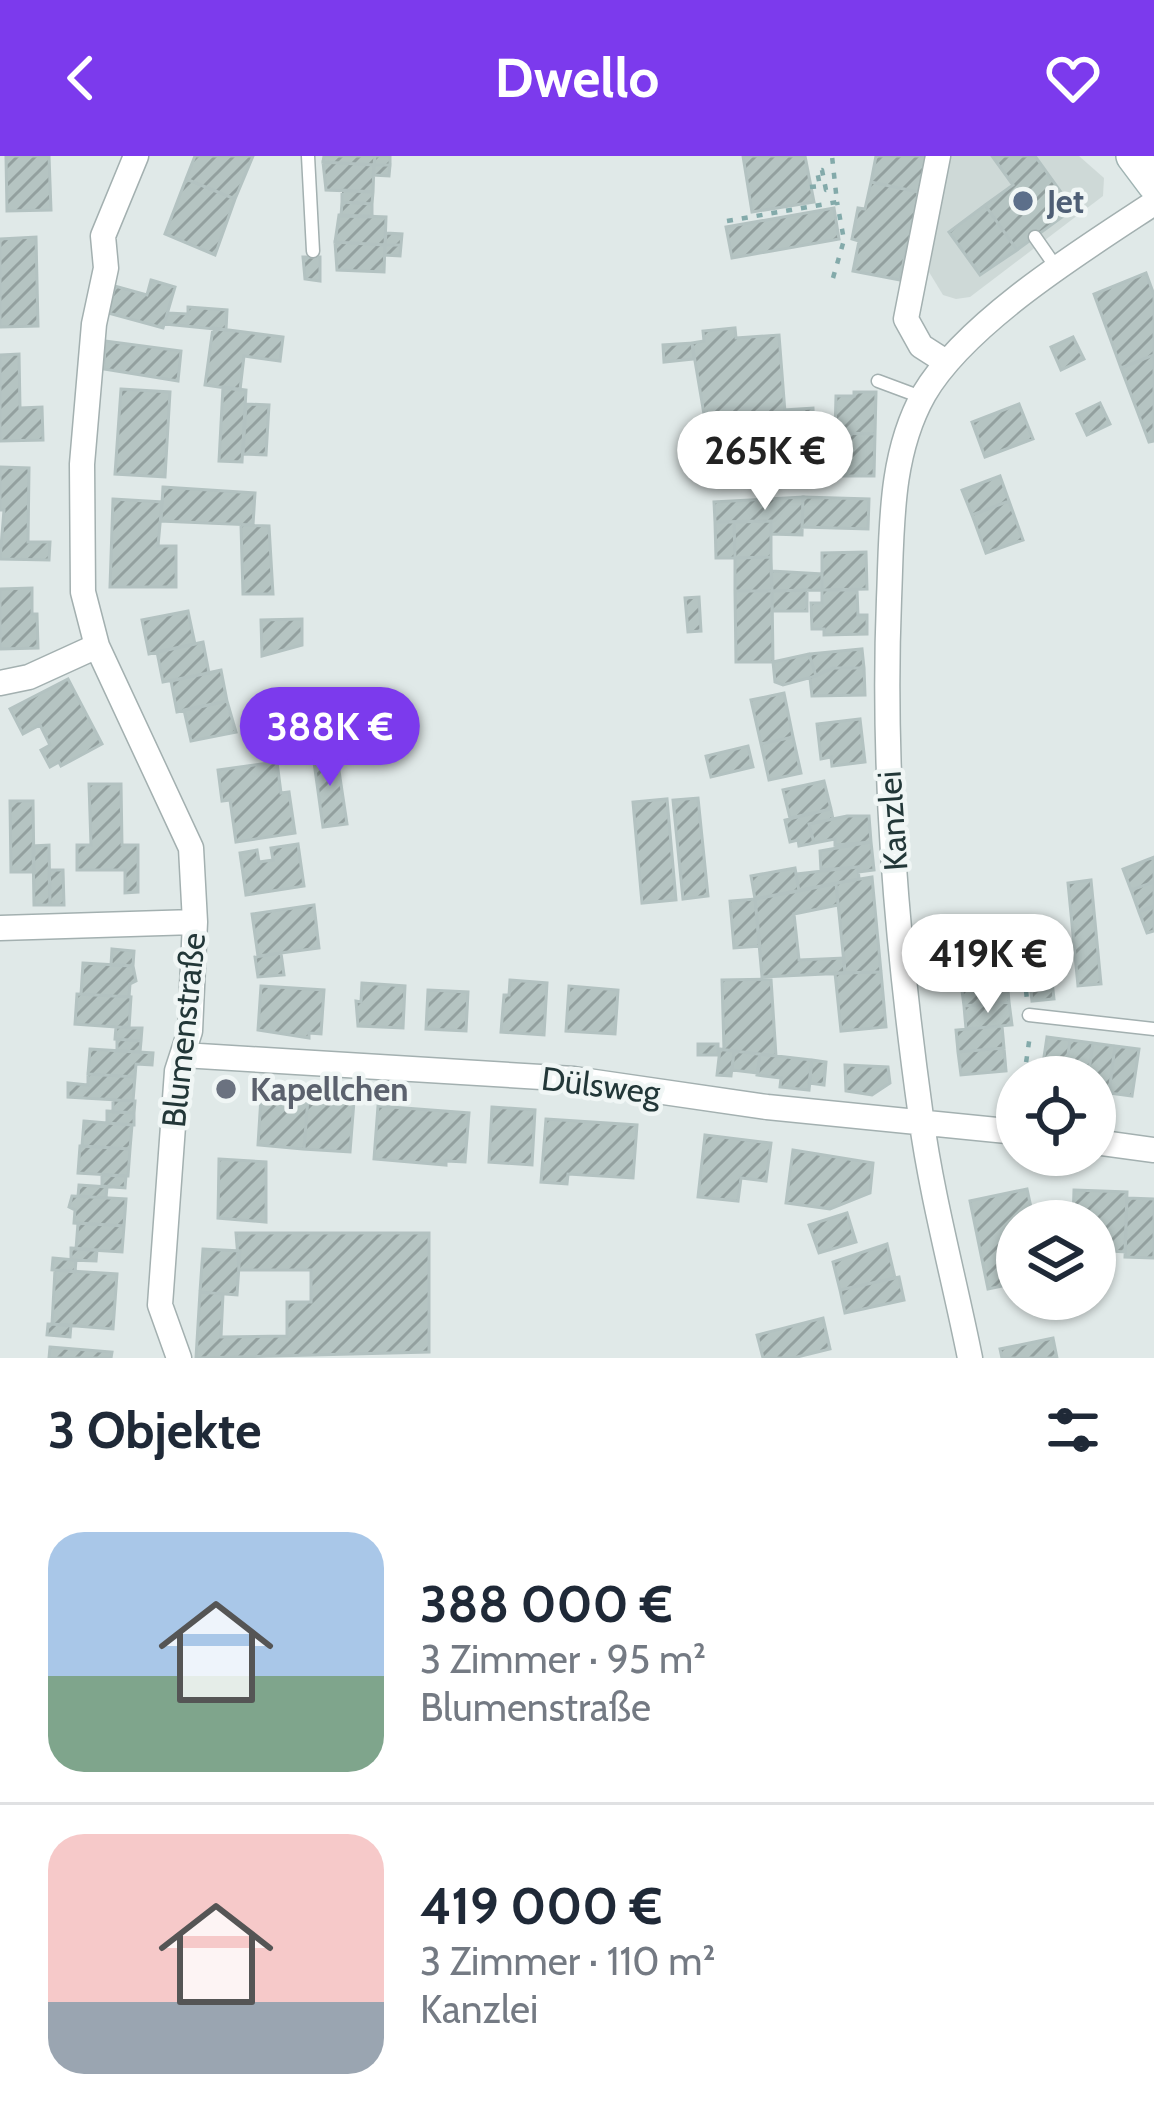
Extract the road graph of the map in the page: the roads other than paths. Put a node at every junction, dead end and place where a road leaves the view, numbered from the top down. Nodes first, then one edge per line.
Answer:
1 (136, 156) edge
2 (308, 156) edge
3 (938, 156) edge
4 (1133, 156) edge
5 (1154, 184) edge
6 (1154, 203) edge
7 (1035, 237) dead end
8 (313, 251) dead end
9 (1058, 270) junction
10 (946, 362) junction
11 (878, 381) dead end
12 (922, 398) junction
13 (97, 646) junction
14 (0, 683) edge
15 (195, 922) junction
16 (0, 928) edge
17 (1029, 1015) dead end
18 (1154, 1029) edge
19 (184, 1055) junction
20 (921, 1121) junction
21 (996, 1130) edge
22 (1116, 1145) edge
23 (1154, 1150) edge
24 (179, 1358) edge
25 (970, 1358) edge

1 - 13 street, Blumenstraße
2 - 8 lane
3 - 10 street
4 - 5 main road
6 - 9 street, Kanzlei
7 - 9 lane
9 - 10 street, Kanzlei
10 - 12 street, Kanzlei
11 - 12 lane
12 - 20 street, Kanzlei
13 - 14 street
13 - 15 street, Blumenstraße
15 - 16 street
15 - 19 street, Blumenstraße
17 - 18 lane
19 - 20 street, Dülsweg
19 - 24 street, Blumenstraße
20 - 21 street, Dülsweg
20 - 25 street, Kanzlei
22 - 23 street

